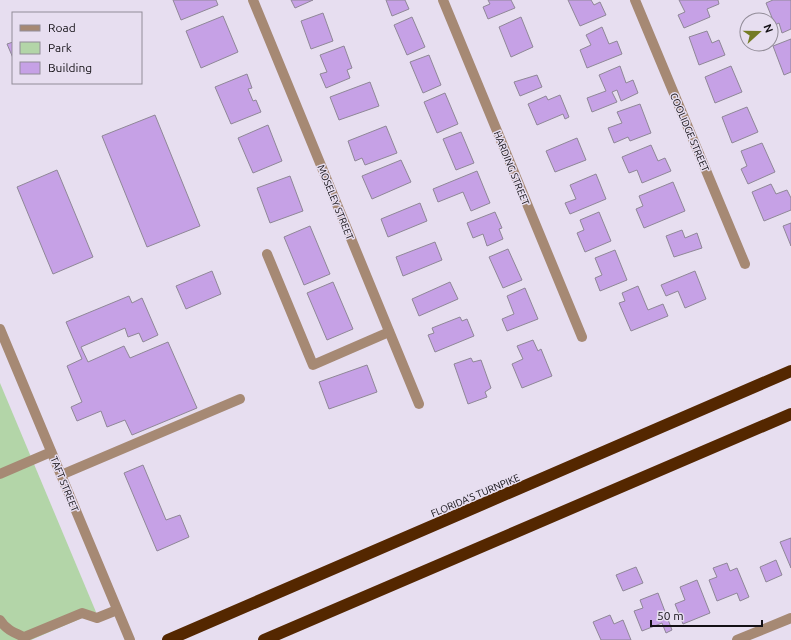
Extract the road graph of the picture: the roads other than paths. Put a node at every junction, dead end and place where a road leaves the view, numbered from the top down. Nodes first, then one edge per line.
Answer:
1 (253, 0) edge
2 (443, 0) edge
3 (635, 0) edge
4 (267, 254) dead end
5 (745, 264) dead end
6 (0, 329) edge
7 (389, 332) junction
8 (582, 337) dead end
9 (791, 371) edge
10 (240, 399) dead end
11 (419, 404) dead end
12 (791, 414) edge
13 (52, 452) junction
14 (0, 474) edge
15 (61, 475) junction
16 (117, 610) junction
17 (791, 618) edge
18 (0, 620) edge
19 (130, 640) edge
20 (168, 640) edge
21 (264, 640) edge
22 (737, 640) edge

1 - 7 street, MOSELEY STREET
2 - 8 street, HARDING STREET
3 - 5 street, COOLIDGE STREET
4 - 7 street
6 - 13 street, TAFT STREET
7 - 11 street, MOSELEY STREET
9 - 20 highway, FLORIDA'S TURNPIKE
10 - 15 street
12 - 21 highway
13 - 14 street
13 - 15 street, TAFT STREET
15 - 16 street, TAFT STREET
16 - 18 street
16 - 19 street, TAFT STREET
17 - 22 street

